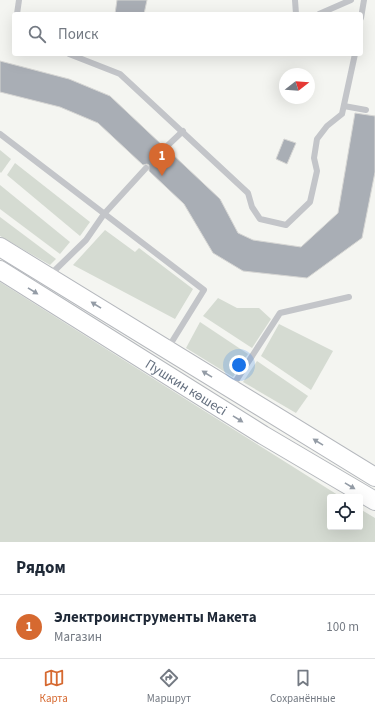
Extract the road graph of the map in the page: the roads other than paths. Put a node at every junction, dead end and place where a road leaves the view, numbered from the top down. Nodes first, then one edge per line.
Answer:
1 (19, 0) edge
2 (295, 0) edge
3 (351, 0) edge
4 (364, 0) edge
5 (17, 12) edge
6 (296, 12) edge
7 (324, 12) edge
8 (362, 12) edge
9 (74, 56) edge
10 (355, 56) edge
11 (344, 106) junction
12 (366, 110) dead end
13 (183, 131) junction
14 (0, 134) edge
15 (165, 148) dead end
16 (146, 168) dead end
17 (104, 214) junction
18 (0, 247) edge
19 (0, 270) edge
20 (49, 276) junction
21 (349, 297) dead end
22 (167, 349) junction
23 (232, 388) junction
24 (375, 477) edge
25 (375, 501) edge

1 - 5 lane
2 - 6 lane
3 - 7 lane
4 - 8 lane
9 - 13 lane
10 - 11 lane
11 - 12 lane
11 - 13 lane
13 - 15 lane
14 - 17 lane
16 - 17 lane
17 - 20 lane
17 - 22 lane
18 - 20 main road, Пушкин көшесі
19 -> 25 main road, Пушкин көшесі
22 -> 20 main road, Пушкин көшесі
21 - 23 lane
23 -> 22 main road, Пушкин көшесі
24 -> 23 main road, Пушкин көшесі

